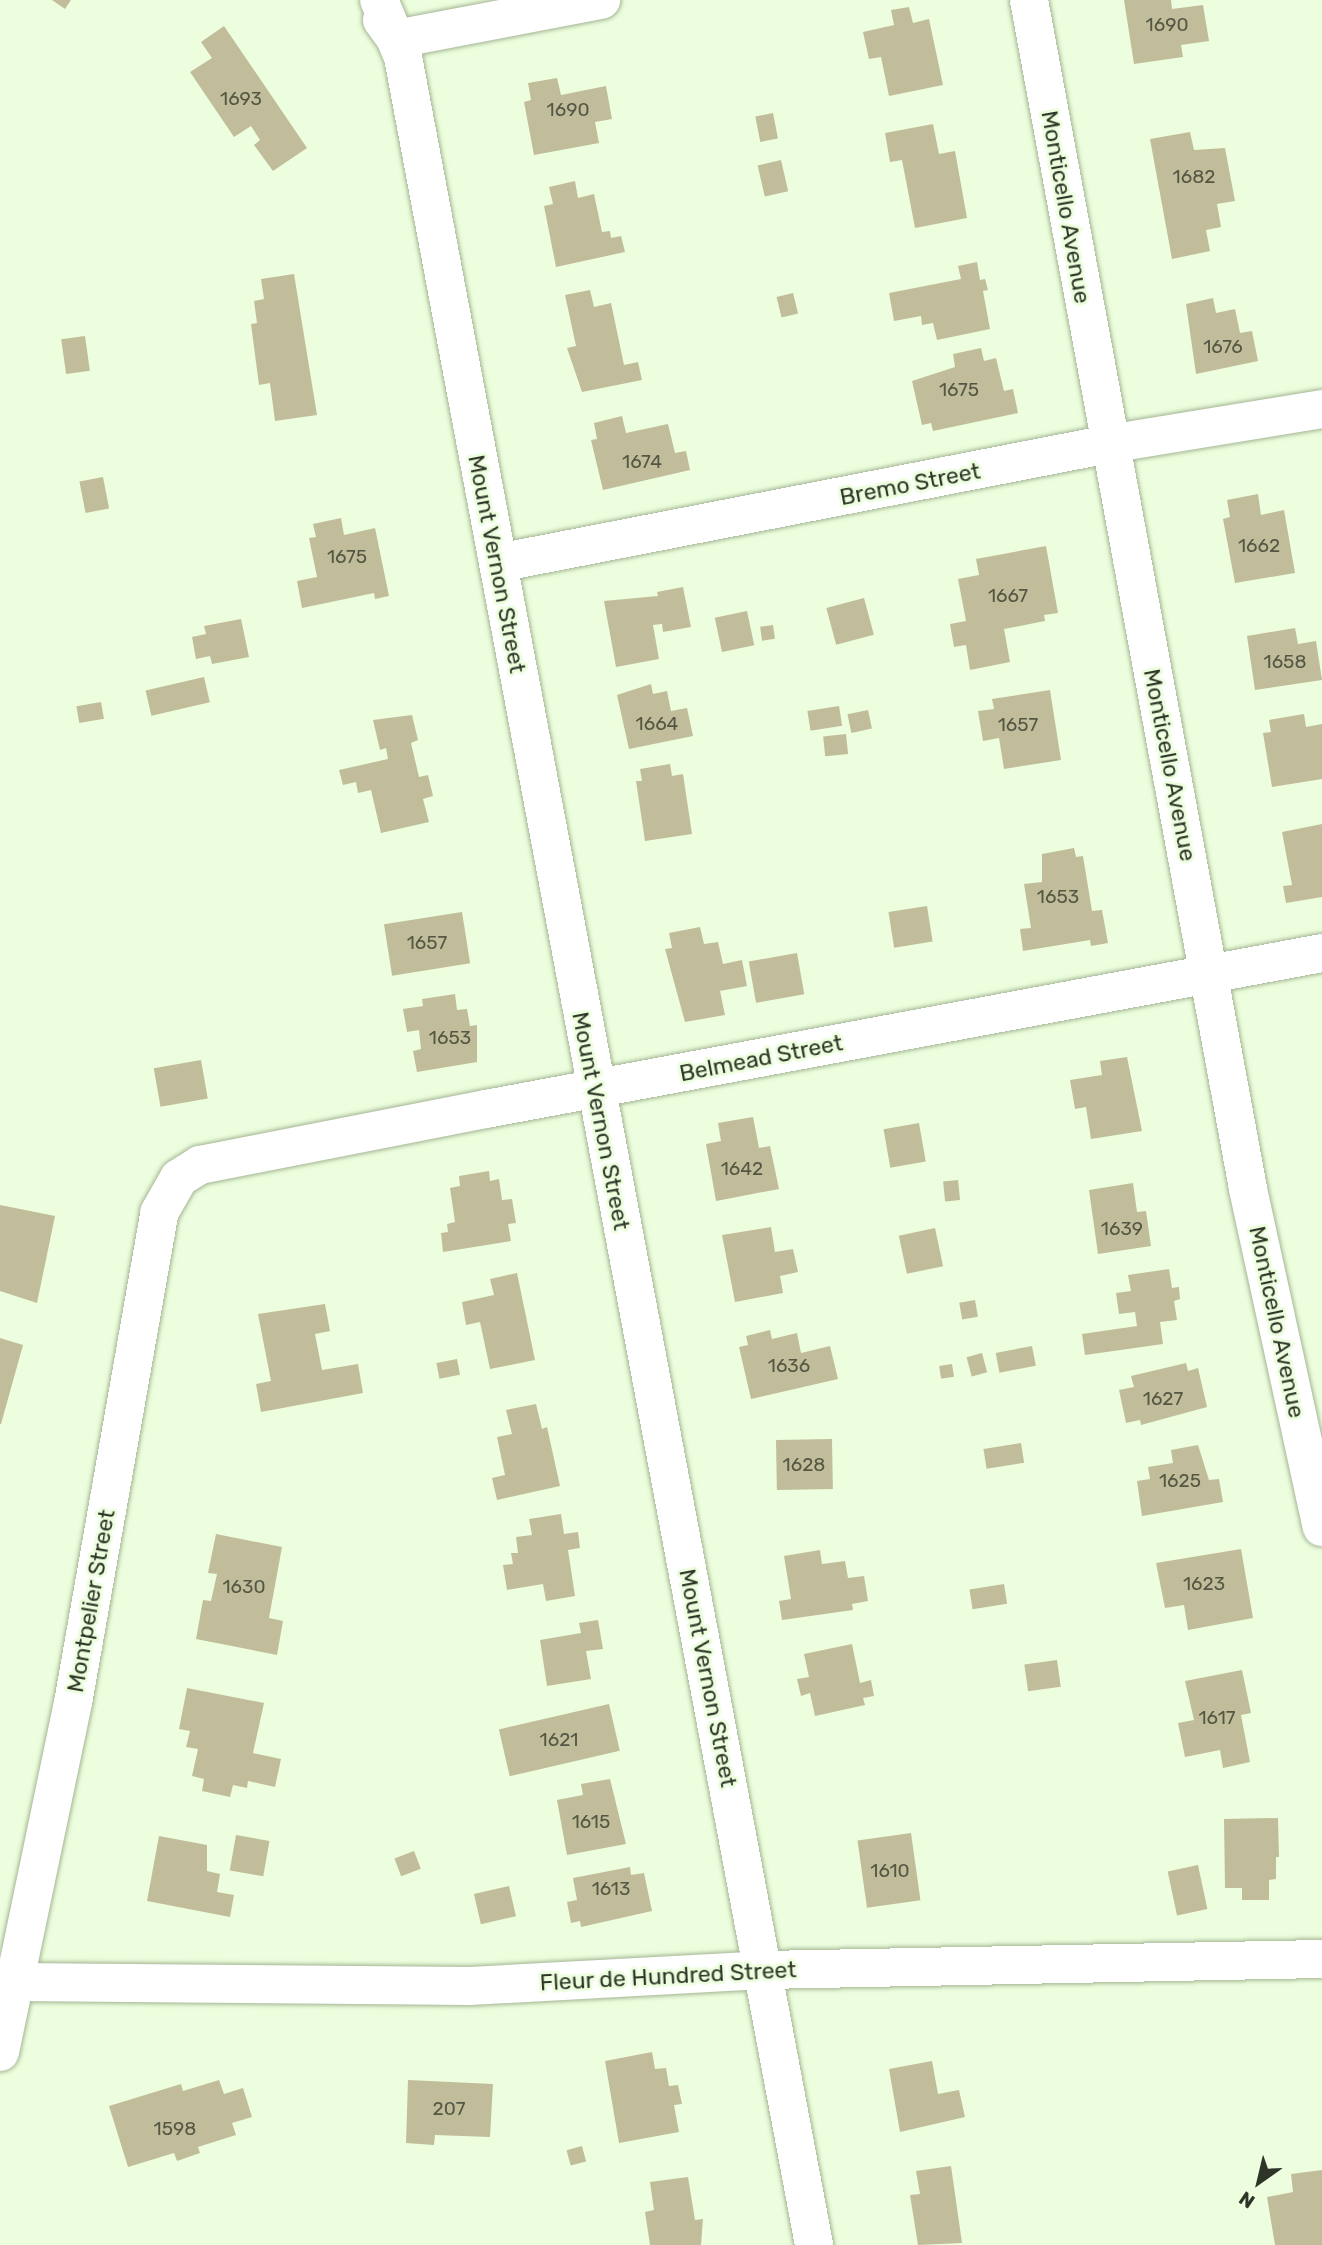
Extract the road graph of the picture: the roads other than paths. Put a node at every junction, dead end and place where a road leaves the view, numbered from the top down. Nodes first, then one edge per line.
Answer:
1 (369, 0) edge
2 (379, 0) edge
3 (601, 0) edge
4 (1028, 0) edge
5 (396, 39) junction
6 (1322, 409) edge
7 (1109, 444) junction
8 (498, 563) junction
9 (1322, 953) edge
10 (1211, 974) junction
11 (595, 1090) junction
12 (200, 1165) joint
13 (1322, 1528) edge
14 (1322, 1959) edge
15 (764, 1970) junction
16 (15, 1982) junction
17 (0, 2052) edge
18 (814, 2245) edge

1 - 5 street
2 - 5 street, Mount Vernon Street
3 - 5 street
4 - 7 street, Monticello Avenue
5 - 8 street, Mount Vernon Street
6 - 7 street, Bremo Street
7 - 8 street, Bremo Street
7 - 10 street, Monticello Avenue
8 - 11 street, Mount Vernon Street
9 - 10 street, Belmead Street
10 - 11 street, Belmead Street
10 - 13 street, Monticello Avenue
11 - 12 street, Belmead Street
11 - 15 street, Mount Vernon Street
12 - 16 street, Montpelier Street
14 - 15 street, Fleur de Hundred Street
15 - 16 street, Fleur de Hundred Street
15 - 18 street, Mount Vernon Street
16 - 17 street, Montpelier Street

